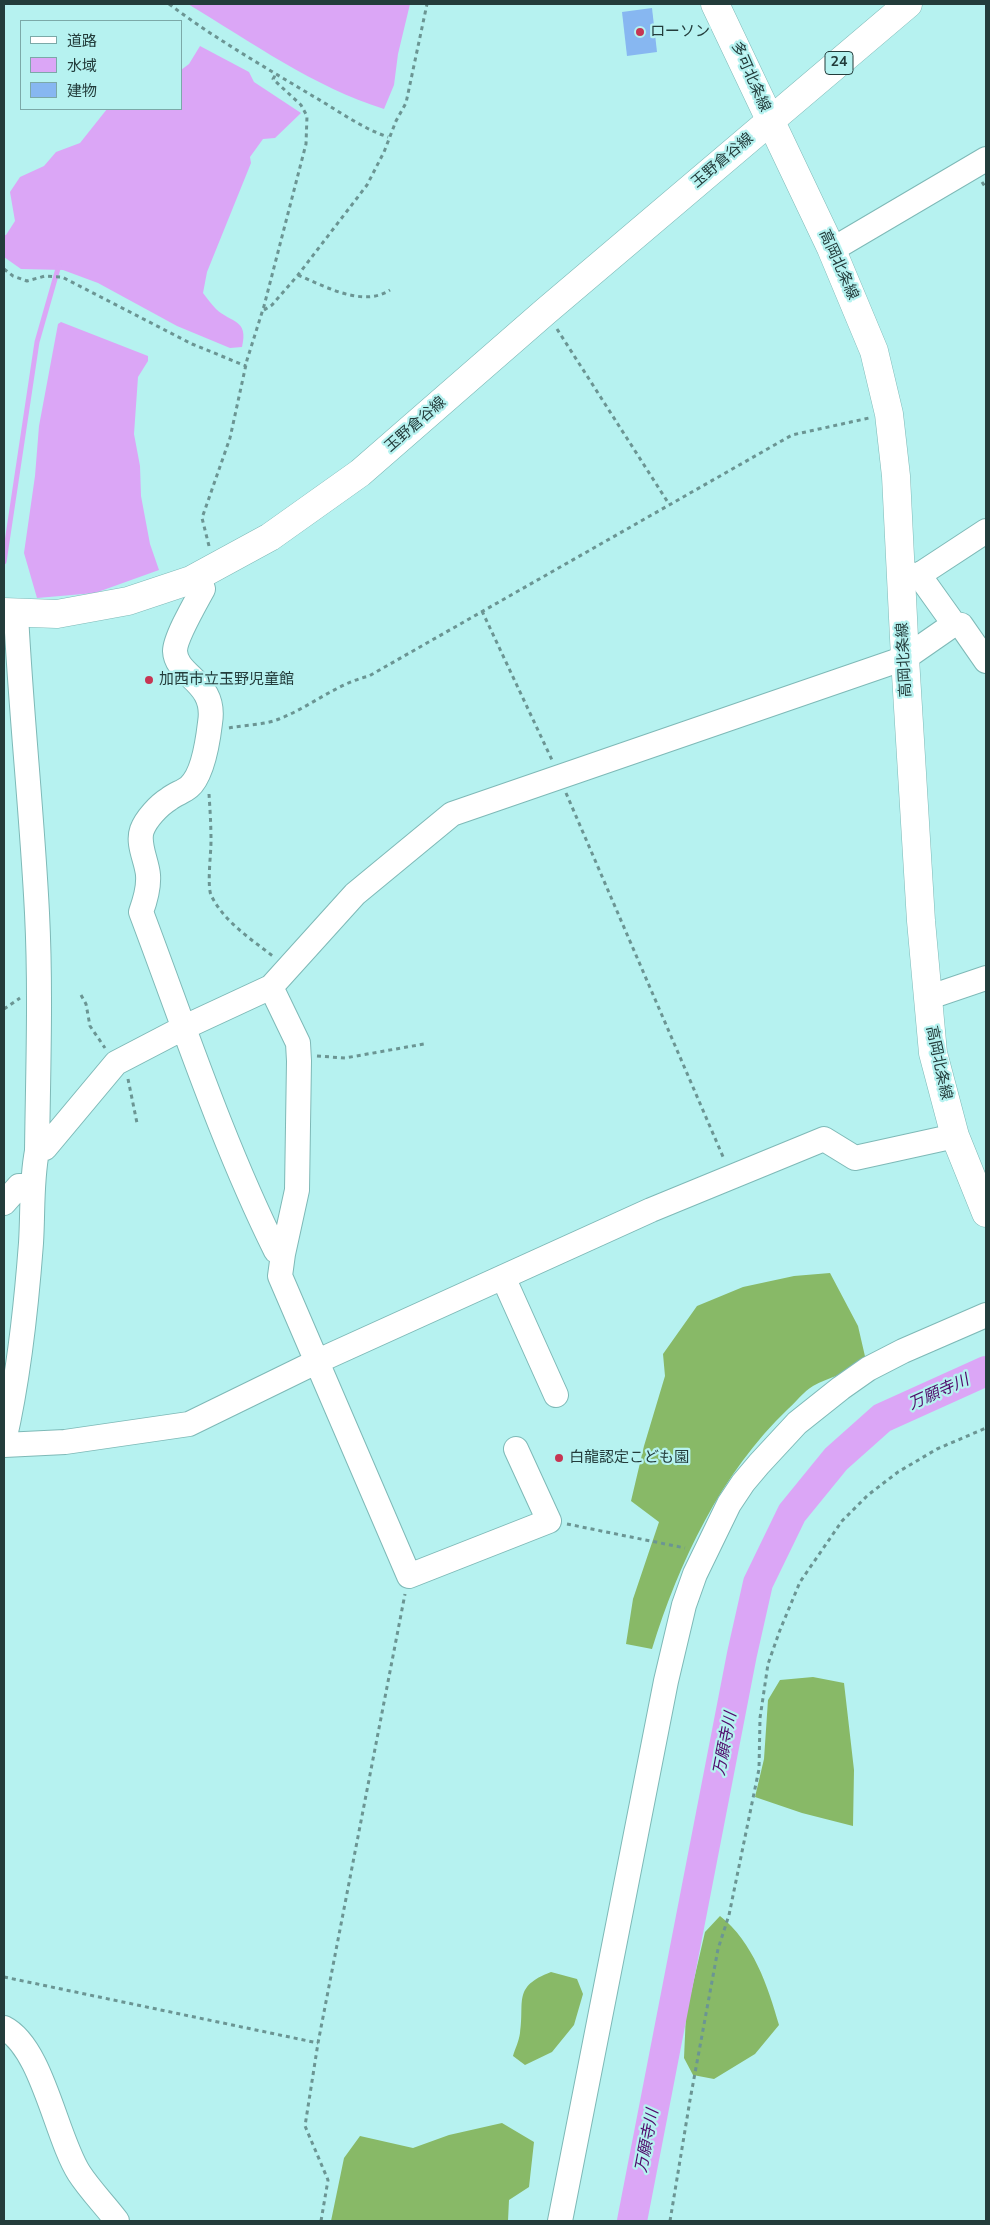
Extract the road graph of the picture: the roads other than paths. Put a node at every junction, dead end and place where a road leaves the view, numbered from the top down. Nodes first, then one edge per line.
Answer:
1 (715, 4) edge
2 (908, 4) edge
3 (770, 122) junction
4 (986, 159) edge
5 (831, 248) junction
6 (986, 531) edge
7 (207, 572) junction
8 (909, 575) junction
9 (10, 613) edge
10 (954, 624) junction
11 (904, 658) junction
12 (986, 661) edge
13 (986, 978) edge
14 (271, 987) junction
15 (927, 998) junction
16 (183, 1028) junction
17 (954, 1136) junction
18 (37, 1152) junction
19 (33, 1186) junction
20 (4, 1202) edge
21 (985, 1206) edge
22 (283, 1254) junction
23 (503, 1277) junction
24 (986, 1315) edge
25 (318, 1361) junction
26 (556, 1395) dead end
27 (4, 1443) edge
28 (516, 1449) dead end
29 (4, 2028) edge
30 (117, 2221) edge
31 (560, 2221) edge

1 - 3 main road, 多可北条線
2 - 3 main road, 多可北条線 / 24
3 - 5 main road, 高岡北条線
3 - 7 main road, 玉野倉谷線
4 - 5 street
5 - 8 main road, 高岡北条線
6 - 8 street
7 - 9 main road, 玉野倉谷線
7 - 16 street
8 - 10 street
8 - 11 main road, 高岡北条線
9 - 18 street
10 - 11 street
10 - 12 street
11 - 14 street
11 - 15 main road, 高岡北条線
13 - 15 street
14 - 16 street
14 - 22 street
15 - 17 main road, 高岡北条線
16 - 18 street
16 - 22 street
17 - 21 main road, 高岡北条線
17 - 23 street
18 - 19 street
19 - 20 street
19 - 27 street
22 - 25 street
23 - 25 street
23 - 26 street
24 - 31 street
25 - 27 street
25 - 28 street
29 - 30 street

